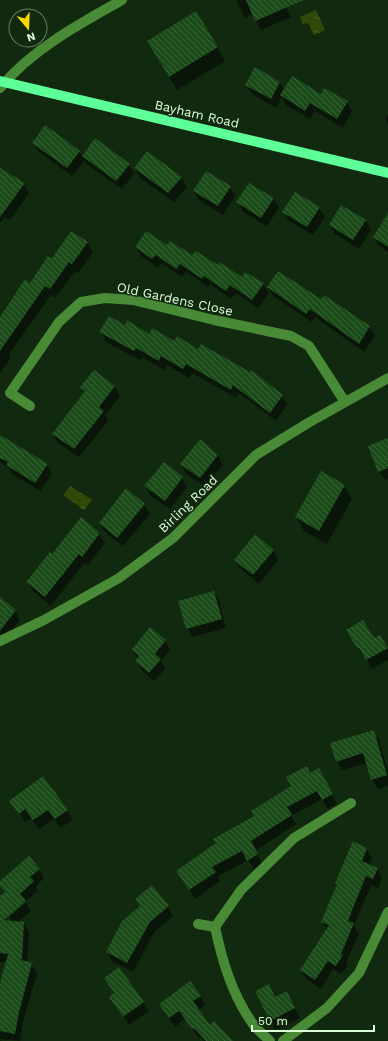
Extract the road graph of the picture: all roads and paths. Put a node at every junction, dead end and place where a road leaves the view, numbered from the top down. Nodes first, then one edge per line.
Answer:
1 (122, 0) edge
2 (2, 84) edge
3 (388, 173) edge
4 (388, 378) edge
5 (345, 402) junction
6 (30, 406) dead end
7 (0, 641) edge
8 (351, 803) dead end
9 (388, 912) edge
10 (198, 924) dead end
11 (215, 927) junction
12 (270, 1041) edge
13 (283, 1041) edge

1 - 2 street
2 - 3 main road, Bayham Road
4 - 5 street, Birling Road
5 - 6 street, Old Gardens Close
5 - 7 street, Birling Road
8 - 11 street
9 - 13 street
10 - 11 street
11 - 12 street

